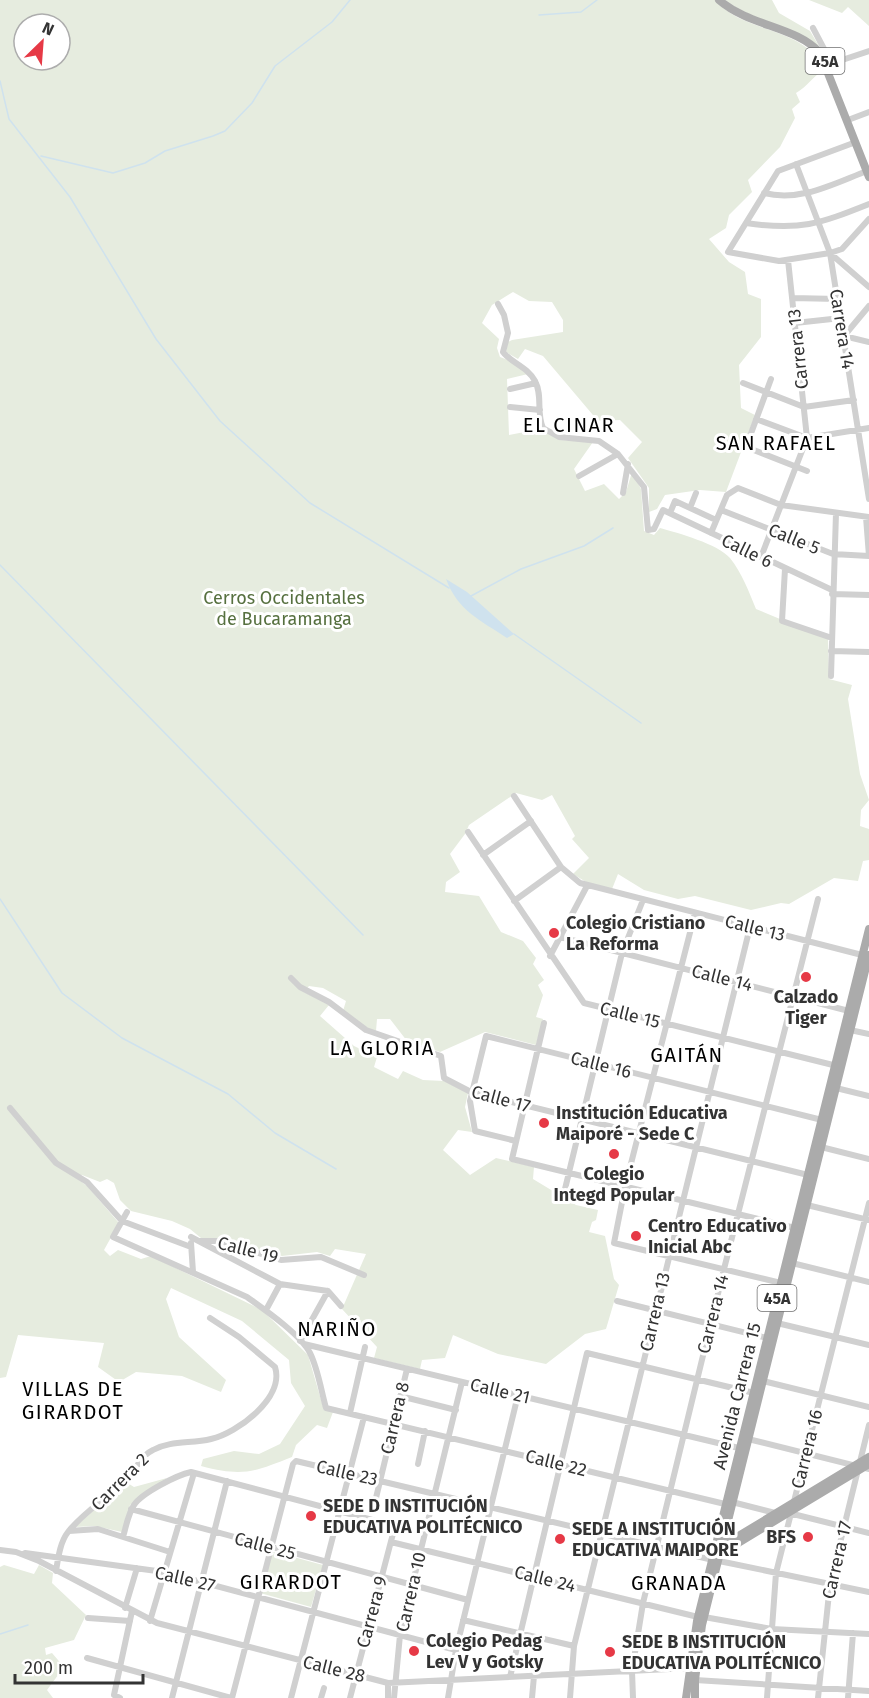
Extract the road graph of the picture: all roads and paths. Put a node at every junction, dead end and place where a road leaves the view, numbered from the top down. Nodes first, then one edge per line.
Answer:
1 (719, 0) edge
2 (813, 28) dead end
3 (869, 51) edge
4 (829, 64) junction
5 (869, 112) edge
6 (848, 120) junction
7 (856, 141) junction
8 (865, 153) edge
9 (796, 164) junction
10 (868, 174) edge
11 (764, 193) junction
12 (808, 194) junction
13 (869, 204) edge
14 (869, 219) edge
15 (746, 223) junction
16 (819, 224) junction
17 (830, 253) junction
18 (788, 260) junction
19 (869, 287) edge
20 (792, 298) junction
21 (838, 299) junction
22 (498, 304) dead end
23 (869, 306) edge
24 (841, 318) junction
25 (795, 323) junction
26 (844, 336) junction
27 (869, 342) edge
28 (771, 379) dead end
29 (536, 383) junction
30 (743, 383) dead end
31 (510, 389) dead end
32 (766, 393) junction
33 (854, 400) junction
34 (510, 407) dead end
35 (804, 407) junction
36 (540, 410) junction
37 (756, 419) junction
38 (869, 428) edge
39 (858, 430) junction
40 (807, 438) junction
41 (618, 454) junction
42 (628, 464) junction
43 (796, 467) junction
44 (807, 471) dead end
45 (579, 476) dead end
46 (623, 493) dead end
47 (696, 493) dead end
48 (869, 499) edge
49 (781, 505) junction
50 (690, 508) junction
51 (721, 510) junction
52 (670, 513) junction
53 (836, 513) junction
54 (867, 517) edge
55 (716, 520) junction
56 (771, 530) junction
57 (711, 533) junction
58 (833, 554) junction
59 (869, 556) edge
60 (761, 557) junction
61 (785, 569) junction
62 (832, 592) junction
63 (869, 594) edge
64 (832, 638) junction
65 (831, 651) junction
66 (869, 652) edge
67 (831, 676) dead end
68 (514, 796) dead end
69 (531, 821) junction
70 (468, 832) dead end
71 (483, 855) junction
72 (561, 867) junction
73 (587, 886) junction
74 (818, 899) dead end
75 (643, 900) junction
76 (514, 901) junction
77 (695, 913) junction
78 (750, 927) junction
79 (869, 929) edge
80 (560, 937) junction
81 (806, 941) junction
82 (622, 953) junction
83 (866, 955) edge
84 (550, 956) junction
85 (681, 968) junction
86 (867, 971) edge
87 (291, 978) dead end
88 (736, 982) junction
89 (792, 996) junction
90 (609, 1010) junction
91 (849, 1011) junction
92 (544, 1023) dead end
93 (667, 1024) junction
94 (850, 1030) junction
95 (869, 1034) edge
96 (722, 1037) junction
97 (538, 1049) junction
98 (779, 1051) junction
99 (596, 1063) junction
100 (838, 1066) junction
101 (653, 1078) junction
102 (833, 1087) junction
103 (708, 1091) junction
104 (471, 1092) junction
105 (869, 1096) edge
106 (525, 1106) junction
107 (765, 1106) junction
108 (10, 1108) dead end
109 (582, 1120) junction
110 (822, 1120) junction
111 (639, 1134) junction
112 (516, 1141) junction
113 (694, 1147) junction
114 (821, 1147) junction
115 (869, 1159) edge
116 (751, 1161) junction
117 (569, 1173) junction
118 (808, 1175) junction
119 (625, 1187) junction
120 (565, 1189) dead end
121 (681, 1201) junction
122 (869, 1203) edge
123 (807, 1205) junction
124 (127, 1212) dead end
125 (738, 1214) junction
126 (867, 1220) edge
127 (122, 1221) junction
128 (795, 1228) junction
129 (199, 1241) junction
130 (191, 1247) junction
131 (668, 1256) junction
132 (792, 1263) junction
133 (724, 1269) junction
134 (193, 1272) junction
135 (364, 1275) dead end
136 (850, 1277) junction
137 (869, 1282) edge
138 (781, 1283) junction
139 (280, 1284) junction
140 (328, 1291) junction
141 (617, 1301) dead end
142 (341, 1306) dead end
143 (266, 1310) junction
144 (655, 1311) junction
145 (210, 1318) dead end
146 (777, 1323) junction
147 (711, 1324) junction
148 (836, 1337) junction
149 (767, 1338) junction
150 (302, 1342) junction
151 (869, 1345) edge
152 (365, 1347) dead end
153 (363, 1358) junction
154 (642, 1366) junction
155 (407, 1369) junction
156 (697, 1379) junction
157 (763, 1381) junction
158 (462, 1382) junction
159 (754, 1393) junction
160 (518, 1395) junction
161 (821, 1395) junction
162 (400, 1396) junction
163 (869, 1407) edge
164 (574, 1409) junction
165 (456, 1410) junction
166 (350, 1413) junction
167 (364, 1417) junction
168 (628, 1422) junction
169 (394, 1424) junction
170 (869, 1425) edge
171 (425, 1431) junction
172 (684, 1435) junction
173 (449, 1437) junction
174 (745, 1439) junction
175 (743, 1449) junction
176 (505, 1451) junction
177 (806, 1454) junction
178 (869, 1457) edge
179 (418, 1464) dead end
180 (561, 1464) junction
181 (862, 1467) edge
182 (194, 1473) junction
183 (350, 1474) junction
184 (615, 1477) junction
185 (227, 1481) junction
186 (380, 1481) junction
187 (670, 1491) junction
188 (435, 1494) junction
189 (284, 1496) junction
190 (375, 1502) dead end
191 (729, 1503) junction
192 (491, 1507) junction
193 (131, 1509) junction
194 (340, 1511) junction
195 (788, 1512) junction
196 (547, 1521) junction
197 (179, 1524) junction
198 (844, 1527) junction
199 (69, 1531) junction
200 (213, 1533) junction
201 (869, 1533) edge
202 (602, 1534) junction
203 (123, 1537) junction
204 (391, 1542) junction
205 (269, 1547) junction
206 (657, 1547) junction
207 (0, 1550) edge
208 (421, 1550) junction
209 (16, 1552) junction
210 (170, 1552) junction
211 (718, 1554) junction
212 (58, 1558) junction
213 (326, 1562) junction
214 (477, 1563) junction
215 (137, 1568) junction
216 (56, 1571) junction
217 (164, 1572) junction
218 (776, 1573) junction
219 (382, 1577) junction
220 (534, 1577) junction
221 (200, 1582) junction
222 (830, 1584) junction
223 (412, 1585) junction
224 (588, 1590) junction
225 (869, 1592) edge
226 (257, 1597) junction
227 (468, 1600) junction
228 (643, 1603) junction
229 (125, 1608) junction
230 (132, 1611) junction
231 (312, 1611) junction
232 (701, 1617) junction
233 (88, 1618) dead end
234 (464, 1620) junction
235 (130, 1621) junction
236 (150, 1621) junction
237 (369, 1626) junction
238 (772, 1629) junction
239 (187, 1632) junction
240 (823, 1632) junction
241 (520, 1633) junction
242 (853, 1633) junction
243 (869, 1634) edge
244 (400, 1635) junction
245 (244, 1646) junction
246 (574, 1646) junction
247 (456, 1650) junction
248 (87, 1658) dead end
249 (300, 1661) junction
250 (120, 1668) junction
251 (690, 1668) junction
252 (632, 1671) junction
253 (570, 1674) junction
254 (356, 1675) junction
255 (534, 1676) junction
256 (510, 1677) junction
257 (450, 1680) junction
258 (695, 1680) junction
259 (175, 1683) junction
260 (391, 1683) junction
261 (768, 1685) junction
262 (324, 1688) dead end
263 (819, 1688) junction
264 (849, 1690) junction
265 (869, 1691) edge
266 (117, 1696) edge
267 (172, 1698) edge
268 (232, 1698) edge
269 (291, 1698) edge
270 (321, 1698) edge
271 (350, 1698) edge
272 (388, 1698) edge
273 (394, 1698) edge
274 (448, 1698) edge
275 (532, 1698) edge
276 (570, 1698) edge
277 (633, 1698) edge
278 (686, 1698) edge
279 (695, 1698) edge
280 (767, 1698) edge
281 (818, 1698) edge
282 (848, 1698) edge

1 - 4 main road, 45A
2 - 4 street
3 - 4 street
4 - 6 main road, 45A
5 - 6 street
6 - 7 main road, 45A
7 - 8 main road, 45A
7 - 9 street
8 - 10 main road, 45A
9 - 11 street
9 - 12 street, Carrera 14
10 - 12 street
11 - 12 street
11 - 15 street
12 - 16 street, Carrera 14
13 - 16 street
14 - 17 street
15 - 16 street
15 - 18 street
16 - 17 street, Carrera 14
17 - 18 street
17 - 19 street
17 - 21 street, Carrera 14
18 - 20 street, Carrera 13
20 - 21 street
20 - 25 street, Carrera 13
21 - 24 street, Carrera 14
22 - 29 street
23 - 26 street
24 - 25 street
24 - 26 street, Carrera 14
25 - 35 street, Carrera 13
26 - 27 street
26 - 33 street, Carrera 14
28 - 32 street
29 - 31 street
29 - 36 street
30 - 32 street
32 - 35 street
32 - 37 street
33 - 35 street
33 - 39 street, Carrera 14
34 - 36 street
35 - 40 street, Carrera 13
36 - 41 street
37 - 40 street
37 - 43 street
38 - 39 street
39 - 40 street
39 - 48 street, Carrera 14
40 - 43 street
41 - 42 street
41 - 45 street
42 - 46 street
42 - 52 street, Calle 6
43 - 44 street
43 - 49 street
47 - 50 street
49 - 51 street
49 - 53 street
49 - 56 street
50 - 52 street
50 - 55 street
51 - 55 street
51 - 56 street, Calle 5
52 - 57 street, Calle 6
53 - 54 street
53 - 58 street
54 - 59 street
55 - 57 street
56 - 58 street, Calle 5
56 - 60 street
57 - 60 street, Calle 6
58 - 59 street, Calle 5
58 - 62 street
60 - 61 street, Calle 6
61 - 62 street, Calle 6
61 - 64 street
62 - 63 street, Calle 6
62 - 64 street
64 - 65 street
65 - 66 street
65 - 67 street
68 - 69 street, Calle 13
69 - 71 street
69 - 72 street, Calle 13
70 - 71 street, Calle 15
71 - 76 street, Calle 15
72 - 73 street, Calle 13
72 - 76 street
73 - 75 street, Calle 13
73 - 80 street
74 - 81 street, Carrera 14
75 - 77 street, Calle 13
75 - 82 street
76 - 84 street, Calle 15
77 - 78 street, Calle 13
77 - 85 street
78 - 81 street, Calle 13
78 - 88 street, Carrera 13
79 - 83 main road, Avenida Carrera 15 / 45A
80 - 82 street, Calle 14
80 - 84 street
81 - 83 street, Calle 13
81 - 89 street, Carrera 14
82 - 85 street, Calle 14
82 - 90 street
83 - 86 main road, Avenida Carrera 15 / 45A
83 - 91 main road, Avenida Carrera 15 / 45A
84 - 90 street, Calle 15
85 - 88 street, Calle 14
85 - 93 street
86 - 94 main road, Avenida Carrera 15 / 45A
87 - 104 street, Calle 17
88 - 89 street, Calle 14
88 - 96 street, Carrera 13
89 - 91 street, Calle 14
89 - 98 street, Carrera 14
90 - 93 street, Calle 15
90 - 99 street
91 - 100 main road, Avenida Carrera 15 / 45A
92 - 97 street
93 - 96 street, Calle 15
93 - 101 street
94 - 95 street
94 - 100 main road, Avenida Carrera 15 / 45A
96 - 98 street, Calle 15
96 - 103 street, Carrera 13
97 - 99 street, Calle 16
97 - 104 street, Calle 16
97 - 106 street
98 - 100 street, Calle 15
98 - 107 street, Carrera 14
99 - 101 street, Calle 16
99 - 109 street
100 - 102 main road, Avenida Carrera 15 / 45A
101 - 103 street, Calle 16
101 - 111 street
102 - 105 street
102 - 110 main road, Avenida Carrera 15 / 45A
102 - 114 main road, Avenida Carrera 15 / 45A
103 - 107 street, Calle 16
103 - 113 street, Carrera 13
104 - 106 street, Calle 17
104 - 112 street
106 - 109 street, Calle 17
106 - 112 street
107 - 110 street, Calle 16
107 - 116 street, Carrera 14
108 - 127 street
109 - 111 street, Calle 17
109 - 117 street
110 - 118 main road, Avenida Carrera 15 / 45A
111 - 113 street, Calle 17
111 - 119 street
112 - 117 street
113 - 116 street, Calle 17
113 - 121 street, Carrera 13
114 - 115 street
114 - 123 main road, Avenida Carrera 15 / 45A
116 - 118 street, Calle 17
116 - 125 street, Carrera 14
117 - 119 street
117 - 120 street
118 - 128 main road, Avenida Carrera 15 / 45A
119 - 121 street
119 - 131 street
121 - 125 street
121 - 131 street, Carrera 13
122 - 126 street, Carrera 16
123 - 126 street
123 - 132 main road, Avenida Carrera 15 / 45A
124 - 127 street
125 - 128 street
125 - 133 street, Carrera 14
126 - 136 street, Carrera 16
127 - 130 street
127 - 134 street
128 - 138 main road, Avenida Carrera 15 / 45A
129 - 130 street
129 - 135 street, Calle 19
129 - 139 street
130 - 134 street
131 - 133 street
131 - 144 street, Carrera 13
132 - 136 street
132 - 146 main road, Avenida Carrera 15 / 45A
133 - 138 street
133 - 147 street, Carrera 14
134 - 143 street
136 - 137 street
136 - 148 street, Carrera 16
138 - 149 main road, Avenida Carrera 15 / 45A
139 - 140 street
139 - 143 street
140 - 142 street
140 - 150 street
141 - 144 street
143 - 150 street, Calle 21
144 - 147 street
144 - 154 street, Carrera 13
145 - 199 street, Carrera 2
146 - 148 street
146 - 157 main road, Avenida Carrera 15 / 45A
147 - 149 street
147 - 156 street, Carrera 14
148 - 151 street
148 - 161 street, Carrera 16
149 - 159 main road, Avenida Carrera 15 / 45A
150 - 153 street, Calle 21
150 - 166 street, Calle 22
152 - 153 street
153 - 155 street, Calle 21
153 - 166 street
154 - 156 street
154 - 164 street
154 - 168 street, Carrera 13
155 - 158 street, Calle 21
155 - 162 street, Carrera 8
156 - 159 street
156 - 172 street, Carrera 14
157 - 161 street
157 - 174 main road, Avenida Carrera 15 / 45A
158 - 160 street, Calle 21
158 - 165 street, Carrera 10
159 - 174 main road, Avenida Carrera 15 / 45A
160 - 164 street, Calle 21
160 - 176 street
161 - 163 street
161 - 177 street, Carrera 16
162 - 165 street
162 - 169 street, Carrera 8
164 - 168 street, Calle 21
164 - 180 street
165 - 173 street, Carrera 10
166 - 167 street, Calle 22
167 - 169 street, Calle 22
167 - 183 street
168 - 172 street, Calle 21
168 - 184 street, Carrera 13
169 - 171 street, Calle 22
169 - 186 street, Carrera 8
170 - 181 street, Carrera 17
171 - 173 street, Calle 22
171 - 179 street
172 - 175 street, Calle 21
172 - 187 street, Carrera 14
173 - 176 street, Calle 22
173 - 188 street, Carrera 10
174 - 175 main road, Avenida Carrera 15 / 45A
174 - 177 street
175 - 191 main road, Avenida Carrera 15 / 45A
176 - 180 street, Calle 22
176 - 192 street
177 - 181 street
177 - 195 street, Carrera 16
178 - 181 main road
180 - 184 street, Calle 22
180 - 196 street
181 - 195 main road
181 - 198 street, Carrera 17
182 - 185 street
182 - 193 street
182 - 197 street
183 - 186 street, Calle 23
183 - 189 street, Calle 23
183 - 194 street
184 - 187 street, Calle 22
184 - 202 street, Carrera 13
185 - 189 street
185 - 200 street
186 - 188 street, Calle 23
186 - 190 street, Carrera 8
187 - 191 street, Calle 22
187 - 206 street, Carrera 14
188 - 192 street, Calle 23
188 - 208 street, Carrera 10
189 - 194 street
189 - 205 street
191 - 195 street, Calle 22
191 - 211 main road, Avenida Carrera 15 / 45A
192 - 196 street, Calle 23
192 - 214 street
193 - 197 street, Calle 25
193 - 203 street
194 - 204 street, Carrera 9
194 - 213 street
195 - 198 street, Calle 22
195 - 211 main road
195 - 218 street, Carrera 16
196 - 202 street, Calle 23
196 - 220 street
197 - 200 street, Calle 25
197 - 210 street
198 - 201 street, Calle 22
198 - 222 street, Carrera 17
199 - 203 street
199 - 212 street, Carrera 2
200 - 205 street, Calle 25
200 - 221 street
202 - 206 street, Calle 23
202 - 224 street, Carrera 13
203 - 210 street
204 - 208 street, Calle 24
204 - 219 street, Carrera 9
205 - 213 street, Calle 25
205 - 226 street
206 - 211 street, Calle 23
206 - 228 street, Carrera 14
207 - 209 street, Calle 28
208 - 214 street, Calle 24
208 - 223 street, Carrera 10
209 - 212 street, Calle 27
209 - 216 street, Calle 28
210 - 217 street
211 - 218 street, Calle 23
211 - 232 main road, Avenida Carrera 15 / 45A
212 - 215 street, Calle 27
212 - 216 street, Carrera 2
213 - 219 street, Calle 25
213 - 231 street
214 - 220 street, Calle 24
214 - 227 street
215 - 217 street, Calle 27
215 - 229 street
216 - 229 street, Calle 28
217 - 221 street, Calle 27
217 - 236 street
218 - 222 street, Calle 23
218 - 238 street, Carrera 16
219 - 223 street, Calle 25
219 - 237 street, Carrera 9
220 - 224 street, Calle 24
220 - 241 street
221 - 226 street, Calle 27
221 - 239 street
222 - 225 street, Calle 23
222 - 240 street, Carrera 17
223 - 227 street, Calle 25
223 - 244 street, Carrera 10
224 - 228 street, Calle 24
224 - 246 street, Carrera 13
226 - 231 street, Calle 27
226 - 245 street
227 - 234 street
228 - 232 street, Calle 24
228 - 252 street, Carrera 14
229 - 230 street, Calle 28
230 - 235 street
230 - 236 street, Calle 28
231 - 237 street, Calle 27
231 - 249 street
232 - 238 street, Calle 24
232 - 251 main road, Avenida Carrera 15 / 45A
232 - 258 main road, Avenida Carrera 15 / 45A
233 - 235 street
234 - 241 street
234 - 247 street
235 - 250 street
236 - 239 street, Calle 28
237 - 244 street, Calle 27
237 - 254 street, Carrera 9
238 - 240 street, Calle 24
238 - 261 street, Carrera 16
239 - 245 street, Calle 28
239 - 259 street
240 - 242 street, Calle 24
240 - 263 street, Carrera 17
241 - 246 street
241 - 256 street
242 - 243 street, Calle 24
242 - 264 street
244 - 247 street, Calle 27
244 - 260 street, Carrera 10
245 - 249 street, Calle 28
245 - 268 street
246 - 253 street, Carrera 13
247 - 257 street
248 - 250 street
249 - 254 street, Calle 28
249 - 269 street
250 - 259 street
250 - 266 street
251 - 252 street, Calle 28
251 - 278 main road, Avenida Carrera 15 / 45A
252 - 253 street, Calle 28
252 - 277 street, Carrera 14
253 - 255 street, Calle 28
253 - 276 street, Carrera 13
254 - 260 street, Calle 28
254 - 271 street, Carrera 9
255 - 256 street, Calle 28
255 - 275 street
256 - 257 street, Calle 28
257 - 260 street, Calle 28
257 - 274 street
258 - 261 street
258 - 279 main road, Avenida Carrera 15 / 45A
259 - 267 street
259 - 268 street
260 - 272 street, Carrera 10
260 - 273 street, Carrera 10
261 - 263 street
261 - 280 street, Carrera 16
262 - 270 street
263 - 264 street
263 - 281 street, Carrera 17
264 - 265 street
264 - 282 street

